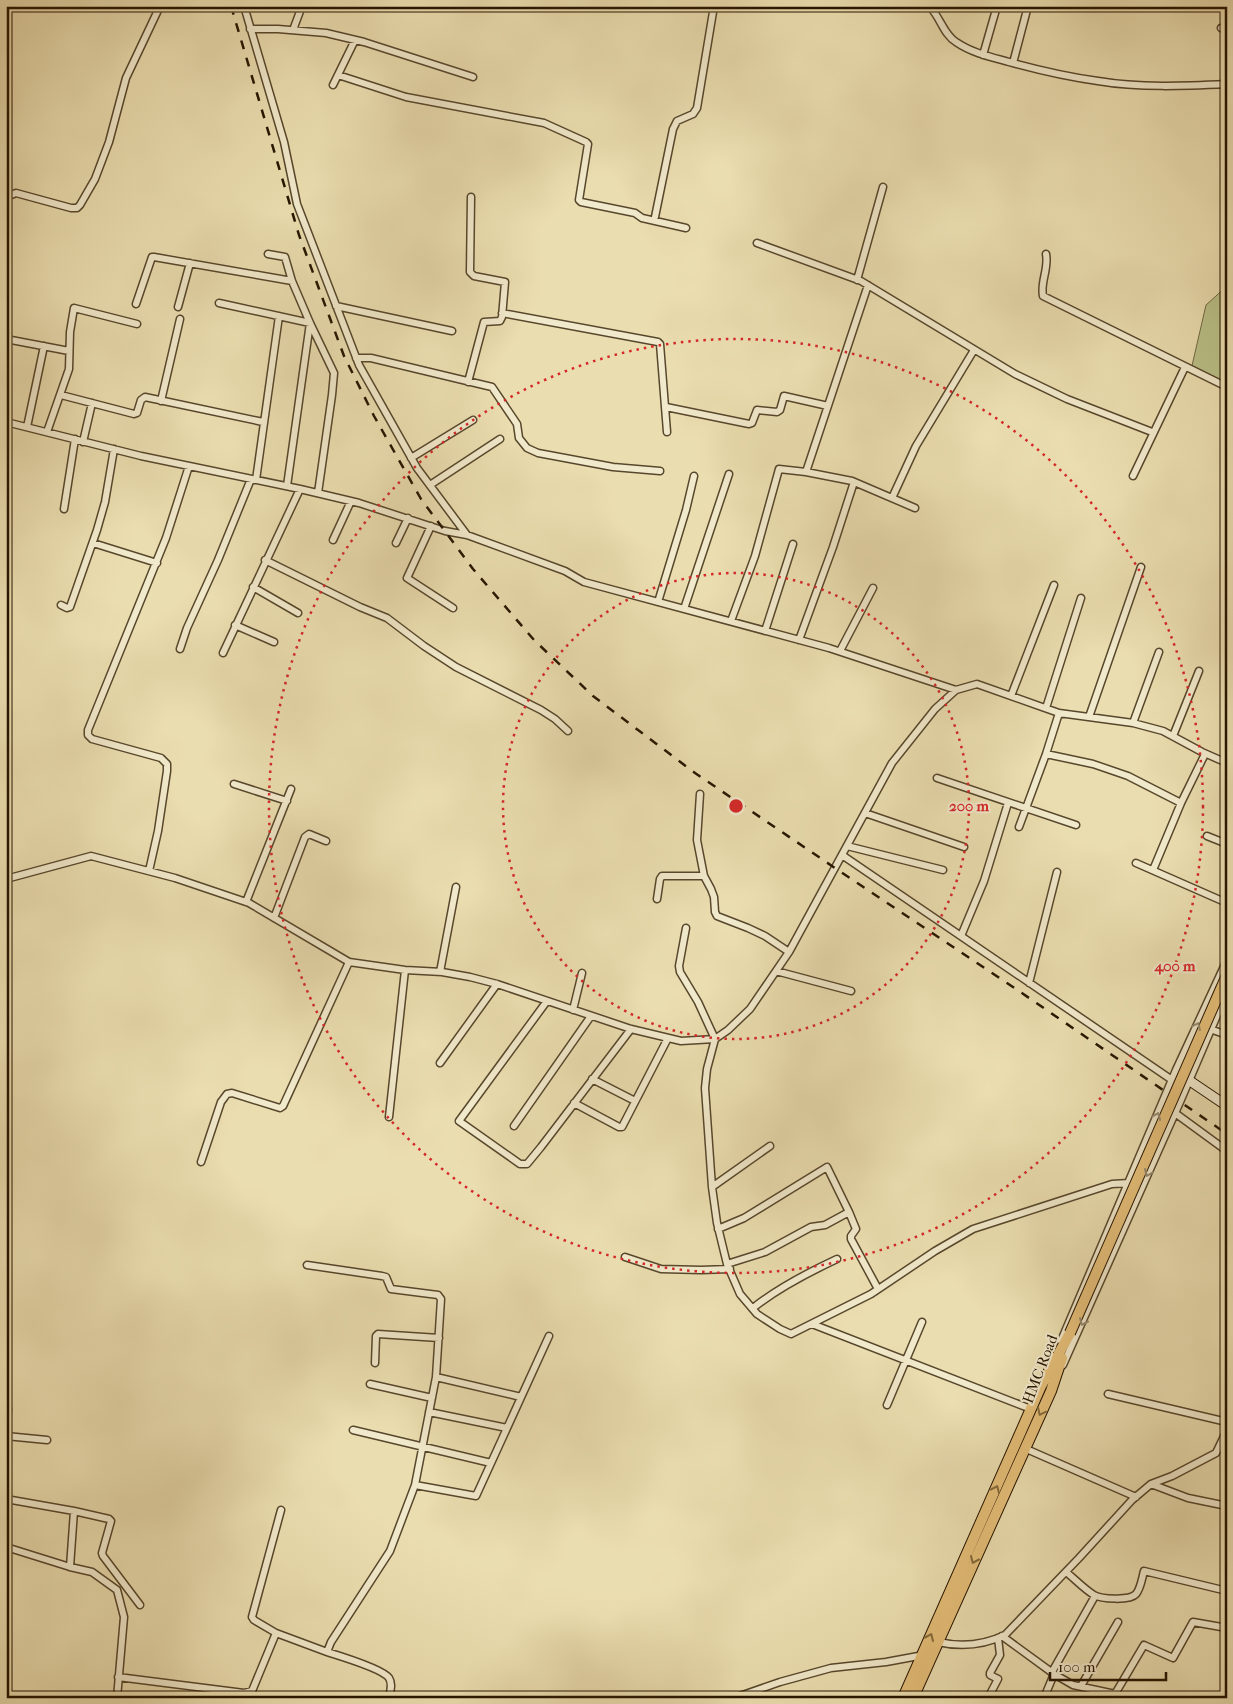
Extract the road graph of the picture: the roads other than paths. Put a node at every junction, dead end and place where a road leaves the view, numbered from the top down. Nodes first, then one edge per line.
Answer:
1 (160, 6) edge
2 (244, 6) edge
3 (302, 6) edge
4 (714, 6) edge
5 (929, 6) edge
6 (997, 6) edge
7 (1028, 6) edge
8 (250, 29) junction
9 (293, 30) junction
10 (355, 40) junction
11 (983, 55) junction
12 (1013, 63) junction
13 (338, 75) junction
14 (473, 77) dead end
15 (1227, 84) edge
16 (333, 86) dead end
17 (883, 187) dead end
18 (6, 197) edge
19 (471, 197) dead end
20 (655, 217) dead end
21 (686, 228) dead end
22 (757, 243) dead end
23 (268, 254) dead end
24 (1046, 254) dead end
25 (190, 263) junction
26 (857, 280) junction
27 (292, 281) junction
28 (868, 285) junction
29 (219, 303) dead end
30 (136, 304) dead end
31 (336, 306) junction
32 (178, 307) dead end
33 (502, 313) junction
34 (279, 316) junction
35 (180, 319) dead end
36 (310, 323) junction
37 (137, 324) dead end
38 (452, 332) dead end
39 (6, 339) edge
40 (44, 346) junction
41 (69, 350) junction
42 (974, 350) junction
43 (356, 358) junction
44 (1185, 367) junction
45 (468, 382) junction
46 (1227, 387) edge
47 (61, 395) junction
48 (161, 401) junction
49 (92, 403) junction
50 (828, 406) junction
51 (666, 407) junction
52 (473, 420) dead end
53 (6, 422) edge
54 (263, 422) junction
55 (27, 427) junction
56 (47, 432) junction
57 (667, 432) dead end
58 (1152, 432) junction
59 (500, 439) dead end
60 (75, 440) junction
61 (83, 442) junction
62 (114, 450) junction
63 (411, 458) junction
64 (189, 466) junction
65 (660, 471) dead end
66 (806, 472) junction
67 (729, 474) dead end
68 (694, 476) dead end
69 (1133, 476) dead end
70 (254, 480) junction
71 (854, 482) junction
72 (430, 485) junction
73 (287, 486) junction
74 (300, 489) junction
75 (318, 493) junction
76 (892, 498) junction
77 (351, 501) junction
78 (915, 508) dead end
79 (64, 509) dead end
80 (408, 518) junction
81 (431, 526) junction
82 (467, 535) junction
83 (333, 540) dead end
84 (93, 543) junction
85 (396, 543) dead end
86 (793, 544) dead end
87 (265, 560) junction
88 (156, 563) junction
89 (1141, 567) dead end
90 (1054, 585) dead end
91 (253, 586) junction
92 (873, 588) dead end
93 (1081, 598) dead end
94 (658, 602) junction
95 (61, 605) dead end
96 (453, 608) dead end
97 (684, 609) junction
98 (298, 613) dead end
99 (731, 621) junction
100 (235, 625) junction
101 (765, 631) junction
102 (799, 640) junction
103 (274, 642) dead end
104 (180, 649) dead end
105 (840, 652) junction
106 (1158, 652) dead end
107 (222, 653) dead end
108 (1199, 671) dead end
109 (956, 690) junction
110 (1011, 696) junction
111 (1046, 708) junction
112 (1060, 713) junction
113 (1088, 717) junction
114 (1133, 723) junction
115 (568, 731) dead end
116 (1173, 736) junction
117 (1046, 754) junction
118 (1205, 754) junction
119 (1227, 763) edge
120 (937, 778) dead end
121 (234, 784) dead end
122 (291, 789) dead end
123 (700, 794) dead end
124 (287, 801) junction
125 (1008, 803) junction
126 (1181, 803) junction
127 (1025, 807) junction
128 (865, 813) junction
129 (1076, 825) dead end
130 (1019, 827) dead end
131 (1207, 836) dead end
132 (326, 841) dead end
133 (1227, 844) edge
134 (847, 846) junction
135 (964, 848) dead end
136 (842, 855) junction
137 (1136, 863) dead end
138 (943, 870) dead end
139 (1153, 870) junction
140 (149, 871) junction
141 (1058, 872) dead end
142 (704, 876) junction
143 (6, 879) edge
144 (456, 887) dead end
145 (657, 899) dead end
146 (246, 902) junction
147 (1227, 903) edge
148 (274, 918) junction
149 (686, 928) dead end
150 (961, 936) junction
151 (789, 952) junction
152 (1227, 960) edge
153 (350, 962) junction
154 (405, 970) junction
155 (776, 971) junction
156 (440, 972) junction
157 (582, 973) dead end
158 (1227, 975) edge
159 (1029, 983) junction
160 (497, 984) junction
161 (851, 990) dead end
162 (1227, 992) edge
163 (547, 1001) junction
164 (573, 1010) junction
165 (591, 1016) junction
166 (631, 1029) junction
167 (1210, 1029) junction
168 (1227, 1035) edge
169 (668, 1038) junction
170 (715, 1040) junction
171 (440, 1063) dead end
172 (1176, 1070) junction
173 (592, 1079) junction
174 (1172, 1080) junction
175 (1190, 1081) junction
176 (635, 1101) junction
177 (574, 1103) junction
178 (1227, 1106) edge
179 (1175, 1113) junction
180 (389, 1117) dead end
181 (514, 1126) dead end
182 (770, 1146) dead end
183 (1227, 1151) edge
184 (201, 1162) dead end
185 (1129, 1183) junction
186 (712, 1187) junction
187 (849, 1212) junction
188 (718, 1229) junction
189 (625, 1257) dead end
190 (837, 1258) dead end
191 (308, 1265) dead end
192 (728, 1266) junction
193 (878, 1289) junction
194 (752, 1308) junction
195 (922, 1322) dead end
196 (812, 1324) junction
197 (549, 1336) dead end
198 (439, 1338) junction
199 (906, 1361) junction
200 (375, 1363) dead end
201 (436, 1378) junction
202 (370, 1384) dead end
203 (1046, 1389) junction
204 (1108, 1394) dead end
205 (520, 1397) junction
206 (432, 1398) junction
207 (887, 1405) dead end
208 (6, 1407) edge
209 (1031, 1410) junction
210 (429, 1412) junction
211 (1227, 1422) edge
212 (507, 1428) junction
213 (353, 1430) dead end
214 (1227, 1430) edge
215 (6, 1431) edge
216 (6, 1436) edge
217 (47, 1440) dead end
218 (424, 1447) junction
219 (1024, 1448) junction
220 (491, 1463) junction
221 (416, 1484) junction
222 (1151, 1484) junction
223 (1136, 1497) junction
224 (6, 1499) edge
225 (1227, 1506) edge
226 (280, 1510) dead end
227 (74, 1511) junction
228 (6, 1547) edge
229 (70, 1567) junction
230 (1066, 1572) junction
231 (1227, 1591) edge
232 (1095, 1596) junction
233 (140, 1605) dead end
234 (1118, 1622) dead end
235 (1227, 1628) edge
236 (276, 1633) junction
237 (1000, 1637) junction
238 (938, 1642) junction
239 (328, 1652) junction
240 (932, 1654) junction
241 (921, 1656) junction
242 (1053, 1673) junction
243 (118, 1677) junction
244 (1081, 1686) junction
245 (1116, 1696) edge
246 (117, 1698) edge
247 (389, 1698) edge
248 (734, 1698) edge
249 (903, 1698) edge
250 (912, 1698) edge
251 (988, 1698) edge
252 (1044, 1698) edge

1 - 18 street
2 - 8 street
3 - 9 street
4 - 20 street
5 - 11 street
6 - 11 street
7 - 12 street
8 - 9 street
8 - 31 street
9 - 10 street
10 - 13 street
10 - 14 street
11 - 12 street
12 - 15 street
13 - 16 street
13 - 21 street
17 - 26 street
19 - 33 street
22 - 26 street
23 - 27 street
24 - 44 street
25 - 27 street
25 - 30 street
25 - 32 street
26 - 28 street
27 - 36 street
28 - 42 street
28 - 50 street
29 - 34 street
31 - 38 street
31 - 43 street
33 - 45 street
33 - 51 street
34 - 36 street
34 - 54 street
35 - 48 street
36 - 73 street
36 - 75 street
37 - 41 street
39 - 40 street
40 - 41 street
40 - 55 street
41 - 47 street
42 - 58 street
42 - 76 street
43 - 45 street
43 - 63 street
44 - 46 street
44 - 58 street
45 - 65 street
47 - 49 street
47 - 56 street
48 - 49 street
48 - 54 street
49 - 61 street
50 - 51 street
50 - 66 street
51 - 57 street
52 - 63 street
53 - 55 street
54 - 70 street
55 - 56 street
56 - 60 street
58 - 69 street
59 - 72 street
60 - 61 street
60 - 79 street
61 - 62 street
62 - 64 street
62 - 84 street
63 - 72 street
64 - 70 street
64 - 88 street
66 - 71 street
66 - 99 street
67 - 97 street
68 - 94 street
70 - 73 street
70 - 104 street
71 - 76 street
71 - 102 street
72 - 82 street
73 - 74 street
74 - 75 street
74 - 87 street
75 - 77 street
76 - 78 street
77 - 80 street
77 - 83 street
80 - 81 street
80 - 85 street
81 - 82 street
81 - 96 street
82 - 94 street
84 - 88 street
84 - 95 street
86 - 101 street
87 - 91 street
87 - 115 street
88 - 140 street
89 - 113 street
90 - 110 street
91 - 98 street
91 - 100 street
92 - 105 street
93 - 111 street
94 - 97 street
97 - 99 street
99 - 101 street
100 - 103 street
100 - 107 street
101 - 102 street
102 - 105 street
105 - 109 street
106 - 114 street
108 - 116 street
109 - 110 street
109 - 128 street
110 - 111 street
111 - 112 street
112 - 113 street
112 - 117 street
113 - 114 street
114 - 116 street
116 - 118 street
117 - 126 street
117 - 127 street
118 - 119 street
118 - 126 street
120 - 125 street
121 - 124 street
122 - 124 street
123 - 142 street
124 - 146 street
125 - 127 street
125 - 150 street
126 - 139 street
127 - 129 street
127 - 130 street
128 - 134 street
128 - 135 street
131 - 133 street
132 - 148 street
134 - 136 street
134 - 138 street
136 - 150 street
136 - 151 street
137 - 139 street
139 - 147 street
140 - 143 street
140 - 146 street
141 - 159 street
142 - 145 street
142 - 151 street
144 - 156 street
146 - 148 street
148 - 153 street
149 - 170 street
150 - 159 street
151 - 155 street
172 -> 152 street
153 - 154 street
153 - 184 street
154 - 156 street
154 - 180 street
155 - 161 street
155 - 170 street
156 - 160 street
157 - 164 street
158 - 203 main road, HMC Road, bridge
159 - 174 street
160 - 163 street
160 - 171 street
162 - 167 street
163 - 164 street
163 - 177 street
164 - 165 street
165 - 166 street
165 - 181 street
166 - 169 street
166 - 173 street
167 - 168 street
167 - 175 street
169 - 170 street
169 - 176 street
170 - 186 street
172 - 174 street
172 - 175 street
173 - 176 street
173 - 177 street
185 -> 174 street
175 - 178 street
175 - 179 street
176 - 177 street
179 - 183 street
179 -> 203 street
182 - 186 street
185 - 193 street
185 - 203 street
186 - 188 street
187 - 188 street
187 - 192 street
187 - 193 street
188 - 192 street
189 - 192 street
190 - 194 street
191 - 198 street
192 - 194 street
193 - 196 street
194 - 196 street
195 - 199 street
196 - 199 street
197 - 205 street
198 - 200 street
198 - 201 street
199 - 207 street
199 - 209 street
201 - 205 street
201 - 206 street
202 - 206 street
203 - 209 main road, HMC Road
203 -> 219 main road, HMC Road
204 - 211 street
205 - 212 street
206 - 210 street
208 - 215 street
241 -> 209 main road, HMC Road
210 - 212 street
210 - 218 street
212 - 220 street
213 - 218 street
214 - 222 street
216 - 217 street
218 - 220 street
218 - 221 street
219 - 223 street
219 -> 238 main road, HMC Road
220 - 221 street
221 - 239 street
222 - 223 street
222 - 225 street
223 - 230 street
224 - 227 street
226 - 236 street
227 - 229 street
227 - 233 street
228 - 229 street
229 - 243 street
230 - 232 street
230 - 237 street
231 - 232 street
232 - 242 street
234 - 244 street
235 - 245 street
236 - 239 street
236 - 243 street
237 - 238 street
237 - 242 street
237 - 251 street
238 - 240 main road, HMC Road
239 - 247 street
240 - 241 street
240 - 250 main road, HMC Road
241 - 248 street
241 - 249 main road, HMC Road
242 - 244 street
242 - 252 street
243 - 246 street
244 - 245 street

